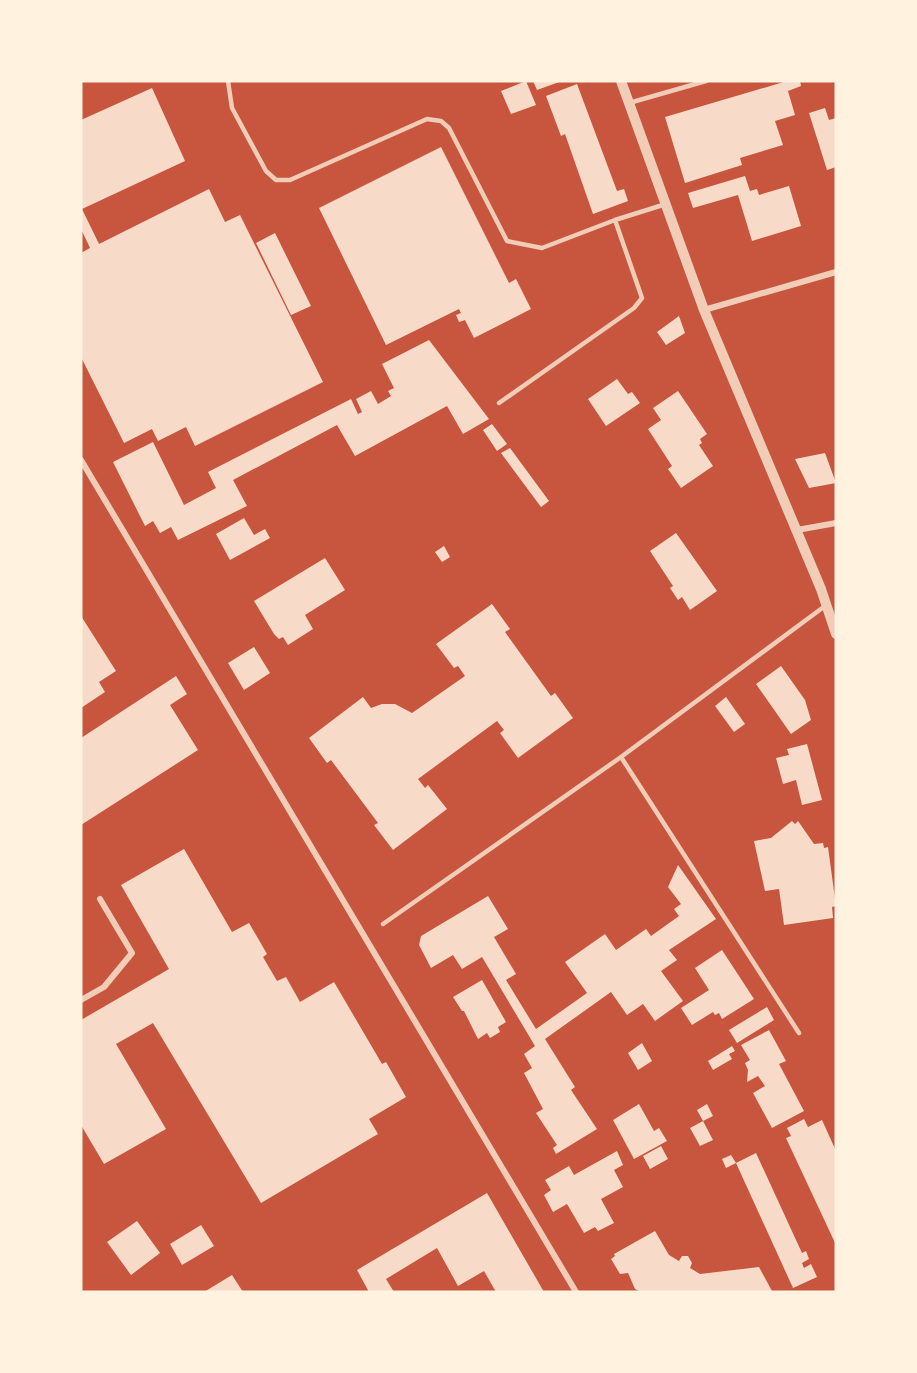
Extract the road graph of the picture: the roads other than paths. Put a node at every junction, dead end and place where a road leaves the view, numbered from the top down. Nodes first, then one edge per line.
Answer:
1 (228, 81) edge
2 (621, 81) edge
3 (705, 81) edge
4 (629, 104) junction
5 (666, 204) junction
6 (615, 220) junction
7 (836, 272) edge
8 (704, 310) junction
9 (499, 403) dead end
10 (81, 460) edge
11 (836, 523) edge
12 (797, 530) junction
13 (827, 605) junction
14 (836, 634) edge
15 (621, 757) junction
16 (100, 898) dead end
17 (383, 924) dead end
18 (81, 1000) edge
19 (799, 1033) dead end
20 (576, 1292) edge

1 - 6 lane
2 - 4 street
3 - 4 lane
4 - 5 street
5 - 6 lane
5 - 8 street
6 - 9 lane
7 - 8 street
8 - 12 street
10 - 20 street
11 - 12 street
12 - 13 street
13 - 14 street
13 - 15 lane
15 - 17 lane
15 - 19 lane
16 - 18 street

